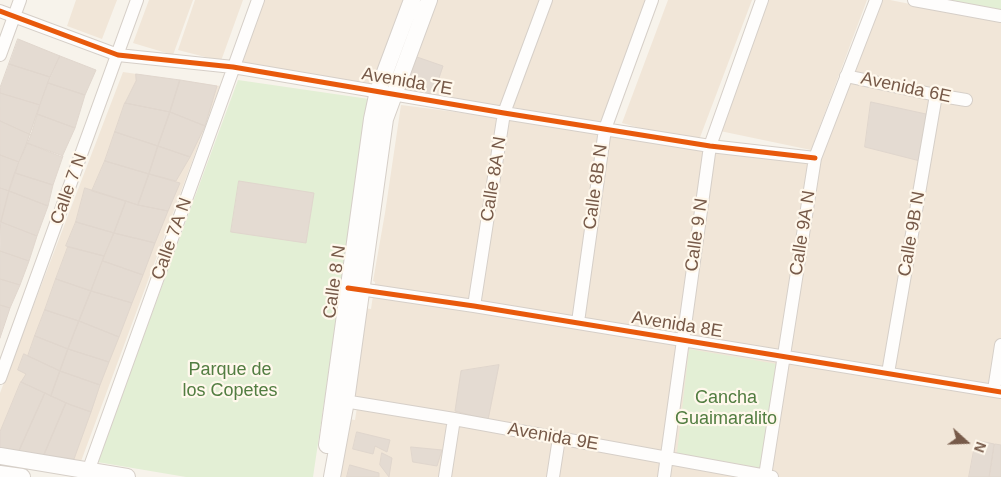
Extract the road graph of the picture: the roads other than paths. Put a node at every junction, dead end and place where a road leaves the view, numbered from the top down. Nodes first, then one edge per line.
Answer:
1 (20, 0) edge
2 (138, 0) edge
3 (258, 0) edge
4 (412, 0) edge
5 (429, 0) edge
6 (546, 0) edge
7 (652, 0) edge
8 (762, 0) edge
9 (876, 0) edge
10 (914, 0) edge
11 (0, 11) edge
12 (14, 16) junction
13 (1001, 16) edge
14 (0, 55) edge
15 (118, 55) junction
16 (233, 67) junction
17 (846, 76) junction
18 (378, 91) junction
19 (394, 94) junction
20 (936, 95) junction
21 (966, 100) dead end
22 (504, 113) junction
23 (604, 129) junction
24 (710, 146) junction
25 (816, 158) junction
26 (355, 288) junction
27 (474, 306) junction
28 (578, 322) junction
29 (683, 340) junction
30 (1001, 345) edge
31 (784, 356) junction
32 (888, 373) junction
33 (0, 378) edge
34 (998, 391) edge
35 (340, 401) junction
36 (454, 419) junction
37 (559, 438) junction
38 (0, 456) edge
39 (666, 458) junction
40 (0, 474) edge
41 (87, 474) edge
42 (768, 476) edge
43 (22, 477) edge
44 (127, 477) edge
45 (322, 477) edge
46 (332, 477) edge
47 (445, 477) edge
48 (552, 477) edge
49 (664, 477) edge

1 - 12 street
2 - 15 street, Calle 7 N
3 - 16 street, Calle 7A N
4 - 18 street, Calle 8 N
5 - 19 street, Calle 8 N
6 - 22 street, Calle 8A N
7 - 23 street, Calle 8B N
8 - 24 street, Calle 9 N
9 - 17 street, Calle 9A N
10 - 13 street
11 - 12 street, Avenida 7E
12 - 14 street
12 - 15 street, Avenida 7E
15 - 16 street, Avenida 7E
15 - 33 street, Calle 7 N
16 - 18 street, Avenida 7E
16 - 41 street, Calle 7A N
17 - 20 street, Avenida 6E
17 - 25 street, Calle 9A N
18 - 19 street, Avenida 7E
18 - 26 street, Calle 8 N
19 - 22 street, Avenida 7E
19 - 26 street, Calle 8 N
20 - 21 street, Avenida 6E
20 - 32 street, Calle 9B N
22 - 23 street, Avenida 7E
22 - 27 street, Calle 8A N
23 - 24 street, Avenida 7E
23 - 28 street, Calle 8B N
24 - 25 street, Avenida 7E
24 - 29 street, Calle 9 N
25 - 31 street, Calle 9A N
26 - 27 street, Avenida 8E
26 - 35 street, Calle 8 N
27 - 28 street, Avenida 8E
28 - 29 street, Avenida 8E
29 - 31 street, Avenida 8E
29 - 39 street, Calle 9 N
30 - 34 street
31 - 32 street, Avenida 8E
31 - 42 street, Calle 9A N
32 - 34 street, Avenida 8E
35 - 36 street, Avenida 9E
35 - 45 street, Calle 8 N
35 - 46 street, Calle 8 N
36 - 37 street, Avenida 9E
36 - 47 street
37 - 39 street, Avenida 9E
37 - 48 street
38 - 41 street
39 - 42 street, Avenida 9E
39 - 49 street, Calle 9 N
40 - 43 street
41 - 44 street

